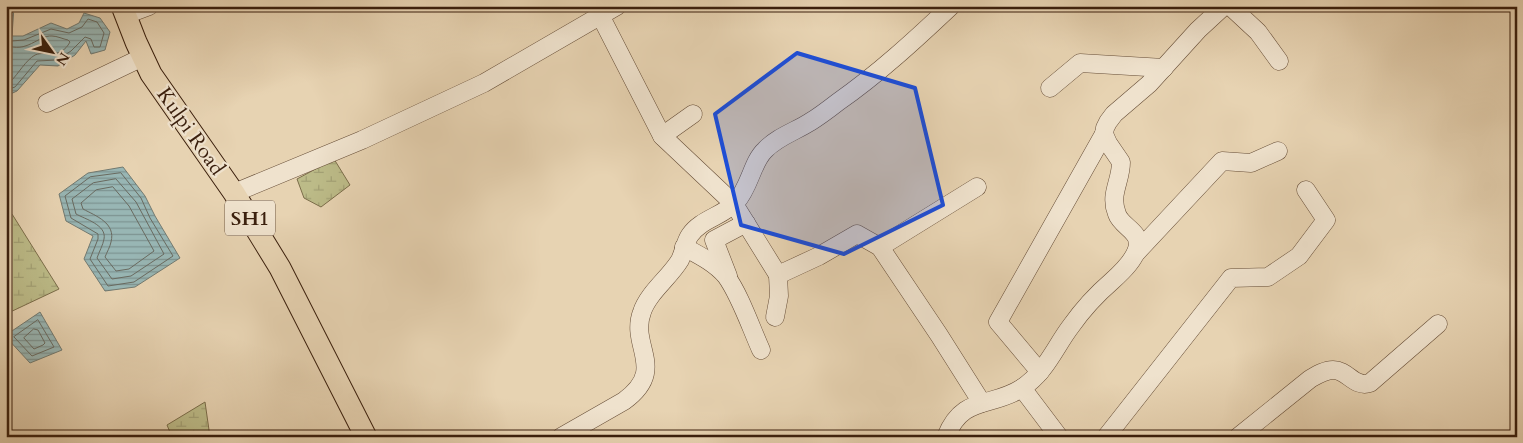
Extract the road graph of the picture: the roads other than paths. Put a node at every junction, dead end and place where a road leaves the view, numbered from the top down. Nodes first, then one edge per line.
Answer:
1 (149, 6) edge
2 (617, 6) edge
3 (951, 6) edge
4 (1224, 6) edge
5 (1230, 6) edge
6 (124, 10) edge
7 (600, 15) junction
8 (143, 58) junction
9 (1280, 60) dead end
10 (1164, 68) junction
11 (1050, 88) dead end
12 (47, 103) dead end
13 (693, 114) dead end
14 (1104, 134) junction
15 (662, 136) junction
16 (1278, 151) dead end
17 (977, 186) dead end
18 (1306, 190) dead end
19 (234, 193) junction
20 (734, 204) junction
21 (746, 223) junction
22 (684, 247) junction
23 (880, 247) junction
24 (1136, 253) junction
25 (778, 275) junction
26 (732, 286) junction
27 (775, 317) dead end
28 (1438, 324) dead end
29 (761, 350) dead end
30 (1040, 372) junction
31 (1022, 388) junction
32 (982, 403) junction
33 (366, 437) edge
34 (561, 437) edge
35 (946, 437) edge
36 (1059, 437) edge
37 (1106, 437) edge
38 (1238, 437) edge

1 - 6 street
2 - 7 street
3 - 20 street
4 - 10 street
5 - 9 street
6 - 8 main road, Kulpi Road / SH1
7 - 15 street
7 - 19 street
8 - 12 street
8 - 19 main road, Kulpi Road / SH1
10 - 11 street
10 - 14 street
13 - 15 street
14 - 24 street
14 - 30 street
15 - 20 street
16 - 24 street
17 - 23 street
18 - 37 street
19 - 33 main road, Kulpi Road / SH1
20 - 21 street
20 - 22 street
21 - 25 street
21 - 26 street
22 - 26 street
22 - 34 street
23 - 25 street
23 - 32 street
24 - 30 street
25 - 27 street
26 - 29 street
28 - 38 street
30 - 31 street
31 - 32 street
31 - 36 street
32 - 35 street

